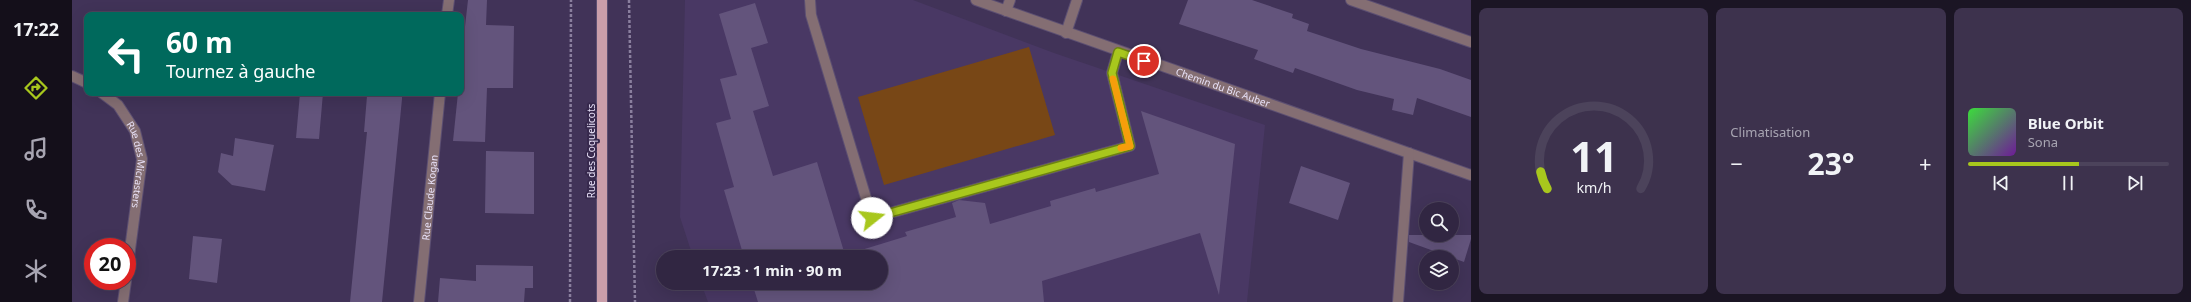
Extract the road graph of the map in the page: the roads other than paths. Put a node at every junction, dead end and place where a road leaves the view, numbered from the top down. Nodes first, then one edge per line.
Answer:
1 (449, 0) edge
2 (602, 0) edge
3 (810, 0) edge
4 (976, 0) edge
5 (1010, 0) edge
6 (1077, 0) edge
7 (1351, 0) edge
8 (1006, 11) junction
9 (447, 12) edge
10 (1066, 33) junction
11 (1471, 42) edge
12 (1118, 52) junction
13 (72, 76) edge
14 (84, 82) edge
15 (106, 96) edge
16 (440, 96) edge
17 (1409, 153) junction
18 (1471, 175) edge
19 (132, 238) edge
20 (125, 290) edge
21 (123, 302) edge
22 (419, 302) edge
23 (602, 302) edge
24 (1398, 302) edge

1 - 9 street
2 - 23 main road, Rue des Coquelicots
3 - 12 street
4 - 8 street, Chemin du Bic Auber
5 - 8 street
6 - 10 street
7 - 11 street
8 - 10 street, Chemin du Bic Auber
10 - 12 street, Chemin du Bic Auber
12 - 17 street, Chemin du Bic Auber
13 - 14 street
15 - 19 street, Rue des Micrasters
16 - 22 street, Rue Claude Kogan
17 - 18 street, Chemin du Bic Auber
17 - 24 street
20 - 21 street

